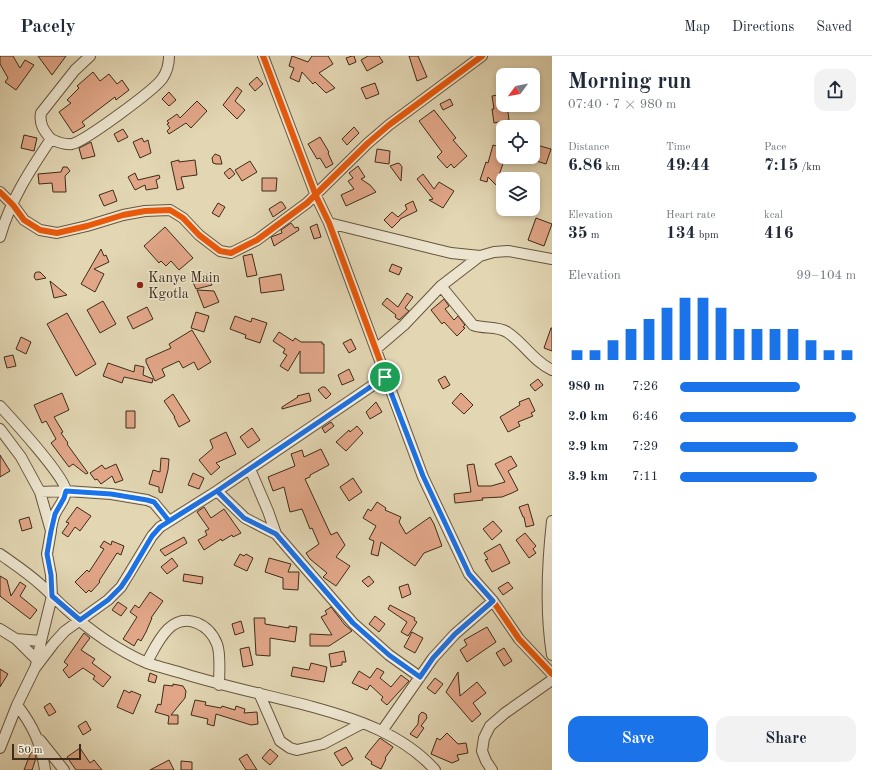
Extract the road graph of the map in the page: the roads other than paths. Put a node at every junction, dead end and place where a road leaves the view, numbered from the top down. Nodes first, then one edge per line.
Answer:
1 (90, 56) edge
2 (169, 56) edge
3 (263, 56) edge
4 (482, 56) edge
5 (51, 139) junction
6 (0, 192) edge
7 (316, 196) junction
8 (13, 205) junction
9 (329, 223) junction
10 (0, 237) edge
11 (480, 256) junction
12 (552, 259) edge
13 (441, 286) junction
14 (376, 349) junction
15 (552, 370) edge
16 (385, 377) junction
17 (0, 406) edge
18 (0, 429) edge
19 (34, 446) junction
20 (21, 456) junction
21 (250, 469) junction
22 (66, 491) junction
23 (217, 491) junction
24 (40, 492) junction
25 (169, 521) junction
26 (552, 521) edge
27 (51, 531) junction
28 (276, 534) junction
29 (0, 554) edge
30 (52, 596) junction
31 (493, 601) junction
32 (80, 620) junction
33 (0, 629) edge
34 (550, 630) edge
35 (16, 639) junction
36 (41, 641) junction
37 (552, 655) edge
38 (147, 662) junction
39 (36, 664) junction
40 (552, 674) edge
41 (420, 677) junction
42 (552, 680) edge
43 (220, 685) junction
44 (259, 693) junction
45 (17, 705) junction
46 (363, 723) junction
47 (382, 731) junction
48 (36, 736) junction
49 (0, 748) edge
50 (45, 770) edge
51 (64, 770) edge
52 (435, 770) edge
53 (492, 770) edge

1 - 5 street
2 - 5 street
3 - 7 street
4 - 7 street
5 - 8 street
6 - 8 street
7 - 8 street
7 - 9 street
8 - 10 street
9 - 11 street
9 - 14 street
11 - 12 street
11 - 13 street
13 - 14 street
13 - 15 street
14 - 16 street
16 - 21 street
16 - 31 street
17 - 19 street
18 - 20 street
19 - 20 street
19 - 22 street
20 - 24 street
21 - 23 street
21 - 28 street
22 - 24 street
22 - 25 street
22 - 27 street
23 - 25 street
23 - 28 street
24 - 27 street
25 - 32 street
26 - 34 street
27 - 30 street
28 - 41 street
29 - 30 street
30 - 32 street
30 - 36 street
31 - 40 street
31 - 41 street
32 - 38 street
32 - 39 street
33 - 35 street
34 - 37 street
35 - 36 street
35 - 39 street
36 - 39 street
38 - 43 street
38 - 43 street
39 - 45 street
41 - 47 street
42 - 53 street
43 - 44 street
44 - 46 street
44 - 46 street
45 - 48 street
45 - 49 street
46 - 47 street
47 - 52 street
48 - 50 street
48 - 51 street

